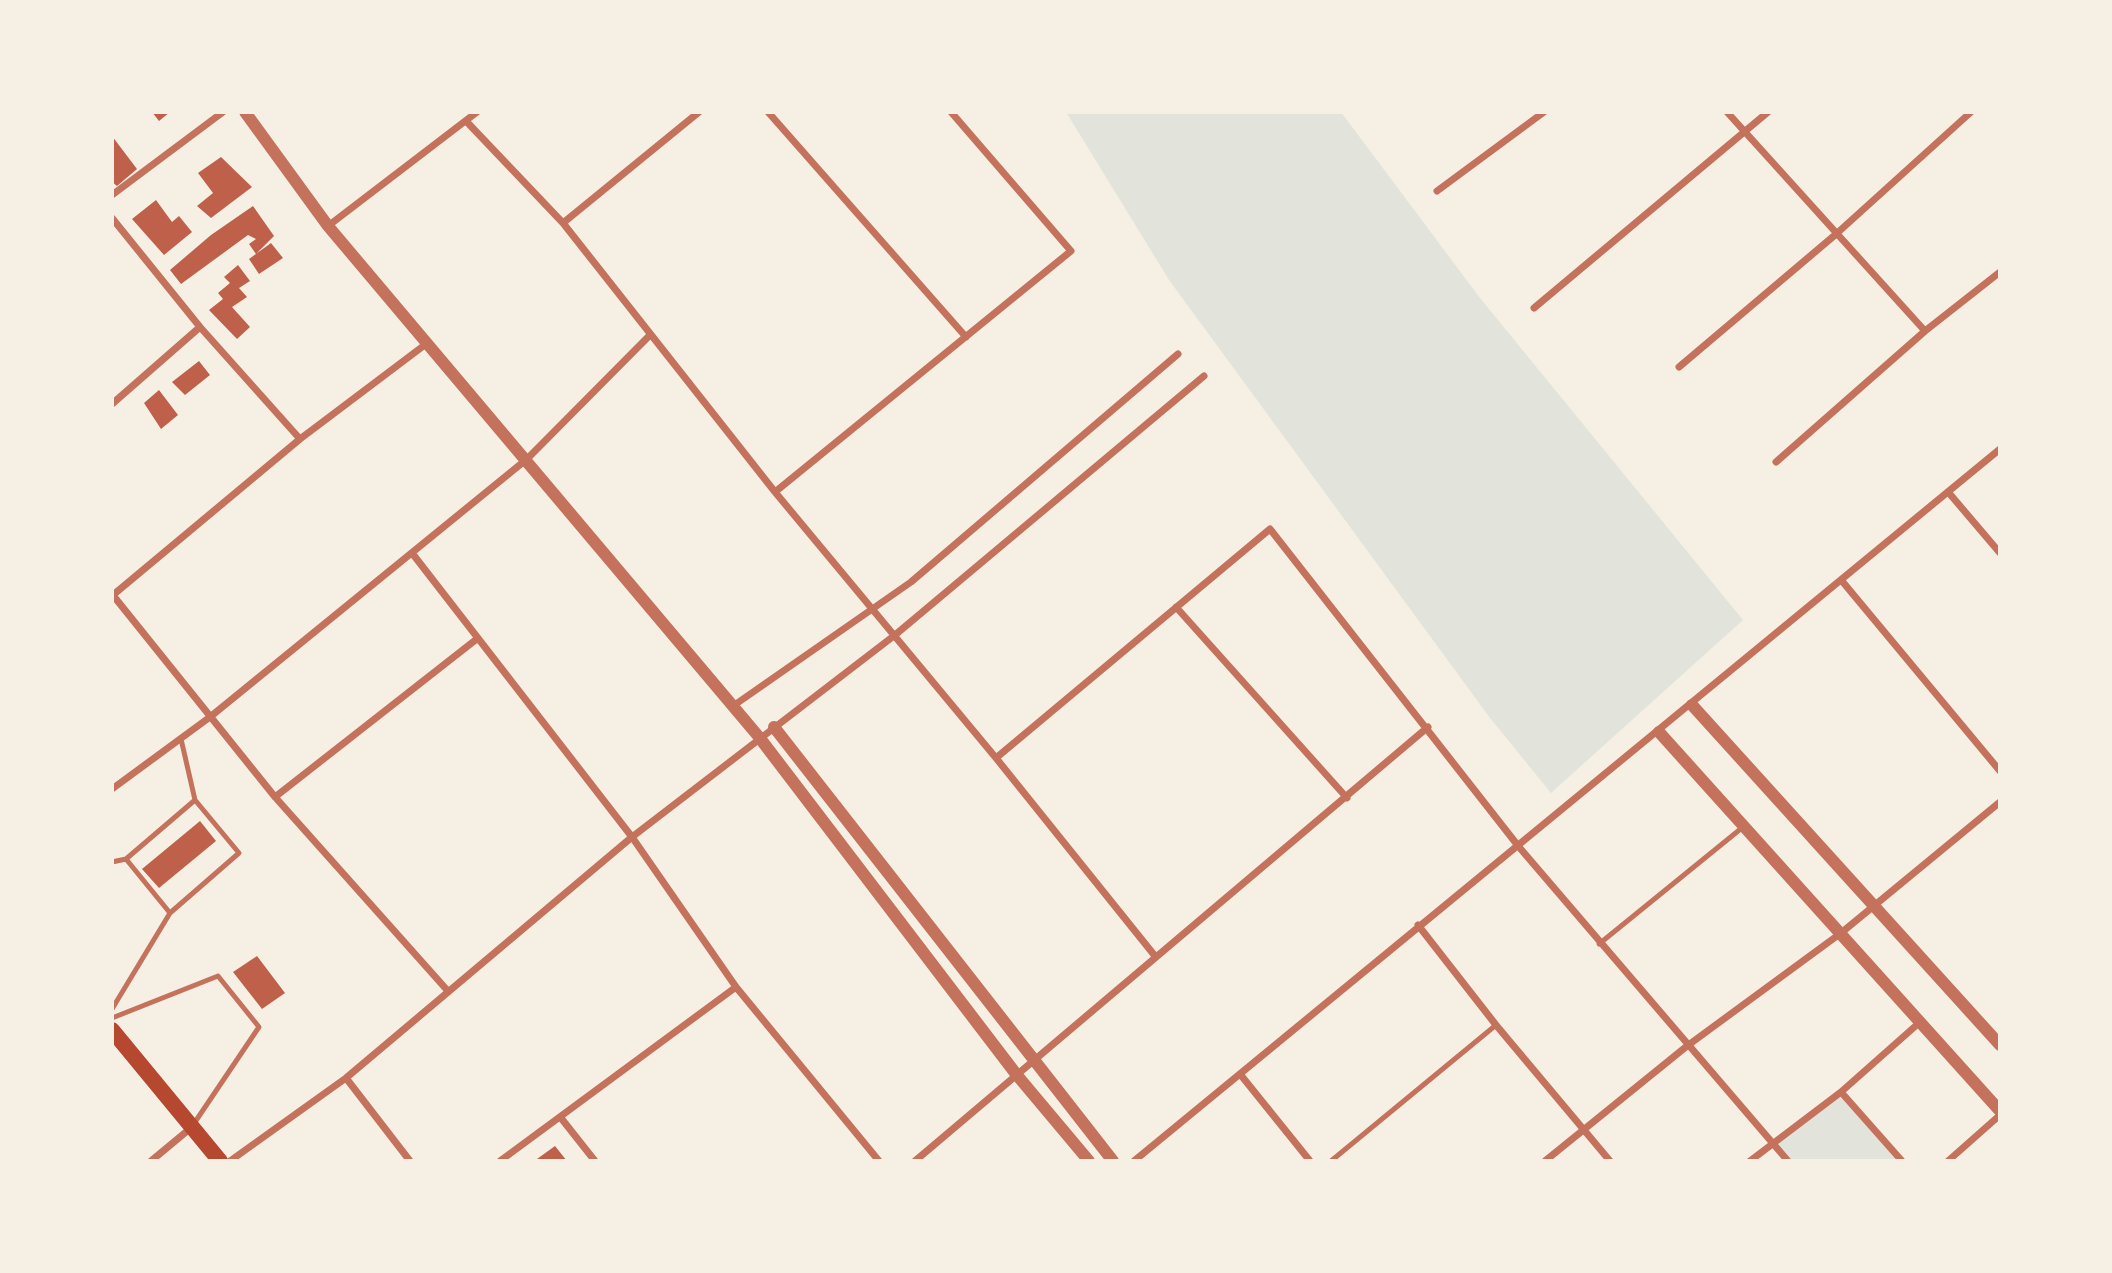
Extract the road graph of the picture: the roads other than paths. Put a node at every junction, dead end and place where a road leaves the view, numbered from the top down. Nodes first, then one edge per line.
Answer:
1 (223, 112) edge
2 (246, 112) edge
3 (477, 112) edge
4 (699, 112) edge
5 (768, 112) edge
6 (951, 112) edge
7 (1545, 112) edge
8 (1727, 112) edge
9 (1768, 112) edge
10 (1971, 112) edge
11 (466, 121) junction
12 (1745, 131) junction
13 (1437, 191) dead end
14 (112, 195) edge
15 (112, 218) edge
16 (563, 223) junction
17 (328, 226) junction
18 (1835, 235) junction
19 (2000, 272) edge
20 (1534, 309) dead end
21 (200, 327) junction
22 (1925, 331) junction
23 (650, 335) junction
24 (966, 337) junction
25 (426, 344) junction
26 (1178, 354) dead end
27 (1679, 367) dead end
28 (1204, 376) dead end
29 (112, 404) edge
30 (300, 439) junction
31 (2000, 449) edge
32 (527, 459) junction
33 (1776, 462) dead end
34 (775, 492) junction
35 (1949, 493) junction
36 (412, 553) junction
37 (2000, 554) edge
38 (1842, 581) junction
39 (112, 595) edge
40 (1176, 607) junction
41 (873, 610) junction
42 (895, 635) junction
43 (478, 638) junction
44 (1692, 705) junction
45 (733, 706) junction
46 (210, 717) junction
47 (774, 727) junction
48 (1428, 727) junction
49 (1659, 732) junction
50 (759, 737) junction
51 (181, 739) junction
52 (996, 758) junction
53 (2000, 771) edge
54 (112, 789) edge
55 (275, 797) junction
56 (1347, 798) junction
57 (195, 800) junction
58 (2000, 802) edge
59 (1744, 827) junction
60 (632, 837) junction
61 (1519, 848) junction
62 (126, 859) junction
63 (112, 862) edge
64 (1874, 906) junction
65 (170, 912) junction
66 (1418, 925) junction
67 (1841, 933) junction
68 (1599, 944) junction
69 (1155, 956) junction
70 (736, 987) junction
71 (447, 990) junction
72 (112, 1009) edge
73 (112, 1018) edge
74 (1920, 1022) junction
75 (1496, 1026) junction
76 (112, 1030) edge
77 (2000, 1045) edge
78 (1687, 1046) junction
79 (1033, 1060) junction
80 (1240, 1073) junction
81 (1016, 1074) junction
82 (346, 1078) junction
83 (1841, 1092) junction
84 (2000, 1113) edge
85 (561, 1118) junction
86 (192, 1127) junction
87 (1584, 1129) junction
88 (1773, 1143) junction
89 (220, 1160) edge
90 (151, 1161) edge
91 (410, 1161) edge
92 (500, 1161) edge
93 (595, 1161) edge
94 (879, 1161) edge
95 (915, 1161) edge
96 (1089, 1161) edge
97 (1113, 1161) edge
98 (1134, 1161) edge
99 (1310, 1161) edge
100 (1331, 1161) edge
101 (1545, 1161) edge
102 (1610, 1161) edge
103 (1750, 1161) edge
104 (1788, 1161) edge
105 (1902, 1161) edge
106 (1948, 1161) edge

1 - 14 street
2 - 17 street
3 - 11 street
4 - 16 street
5 - 24 street
6 - 24 street
7 - 13 street
8 - 12 street
9 - 12 street
10 - 18 street
11 - 16 street
11 - 17 street
12 - 18 street
12 - 20 street
15 - 21 street
16 - 23 street
17 - 25 street
18 - 22 street
18 - 27 street
19 - 22 street
21 - 29 street
21 - 30 street
22 - 33 street
23 - 32 street
23 - 34 street
24 - 34 street
25 - 30 street
25 - 32 street
26 - 41 street
28 - 42 street
30 - 39 street
31 - 35 street
32 - 36 street
32 - 45 street
34 - 41 street
35 - 37 street
35 - 38 street
36 - 43 street
36 - 46 street
38 - 44 street
38 - 53 street
39 - 46 street
40 - 48 street
40 - 52 street
40 - 56 street
41 - 42 street
41 - 45 street
42 - 47 street
42 - 52 street
43 - 55 street
43 - 60 street
44 - 49 street
44 - 64 street
45 - 50 street
46 - 51 street
46 - 55 street
47 - 50 street
47 - 79 street
48 - 56 street
48 - 61 street
49 - 59 street
49 - 61 street
50 - 60 street
50 - 81 street
51 - 54 street
51 - 57 lane
52 - 69 street
55 - 71 street
56 - 69 street
57 - 62 lane
57 - 65 lane
58 - 64 street
59 - 67 street
59 - 68 lane
60 - 70 street
60 - 71 street
61 - 66 street
61 - 68 street
62 - 63 lane
62 - 65 lane
64 - 67 street
64 - 77 street
65 - 72 lane
66 - 75 street
66 - 80 street
67 - 74 street
67 - 78 street
68 - 78 street
69 - 79 street
70 - 85 street
70 - 94 street
71 - 82 street
73 - 86 lane
74 - 83 street
74 - 84 street
75 - 87 street
75 - 100 lane
76 - 86 main road
78 - 87 street
78 - 88 street
79 - 81 street
79 - 97 street
80 - 98 street
80 - 99 street
81 - 95 street
81 - 96 street
82 - 89 street
82 - 91 street
83 - 88 street
83 - 105 street
84 - 106 street
85 - 92 street
85 - 93 street
86 - 89 main road
86 - 90 street
87 - 101 street
87 - 102 street
88 - 103 street
88 - 104 street

